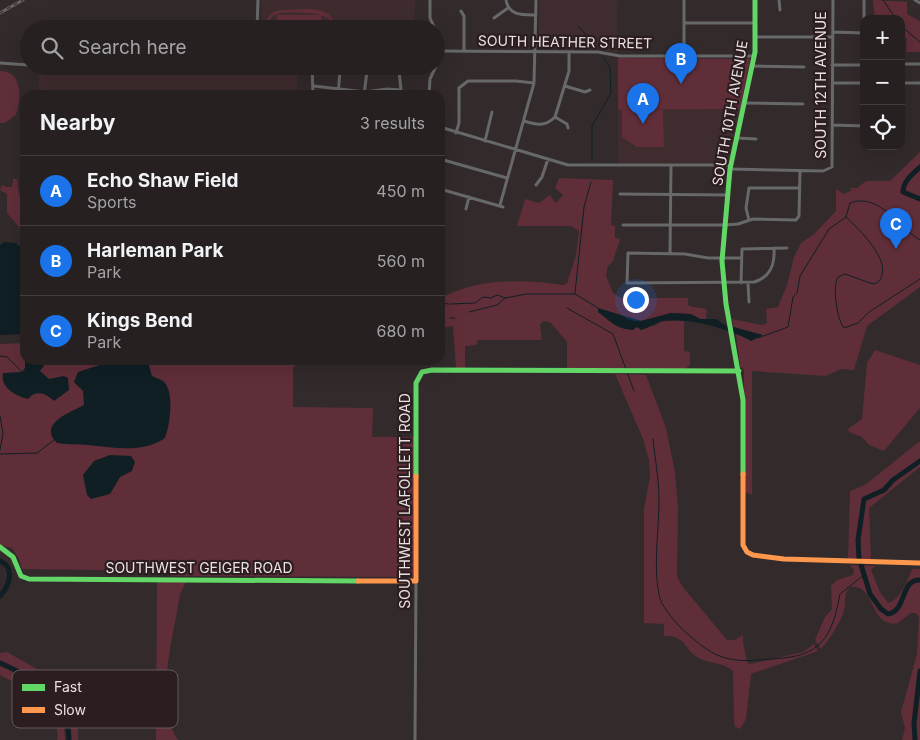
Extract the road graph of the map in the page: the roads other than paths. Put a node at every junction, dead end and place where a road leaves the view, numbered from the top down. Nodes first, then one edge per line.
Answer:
1 (258, 0) edge
2 (430, 0) edge
3 (506, 0) edge
4 (536, 0) edge
5 (684, 0) edge
6 (755, 0) edge
7 (779, 0) edge
8 (833, 0) edge
9 (864, 0) edge
10 (915, 0) edge
11 (920, 3) edge
12 (508, 8) junction
13 (780, 10) dead end
14 (461, 11) dead end
15 (536, 15) junction
16 (864, 15) edge
17 (494, 18) dead end
18 (257, 20) edge
19 (431, 20) edge
20 (684, 23) junction
21 (755, 24) junction
22 (833, 32) junction
23 (860, 32) edge
24 (755, 37) junction
25 (833, 37) junction
26 (445, 51) edge
27 (464, 51) junction
28 (535, 52) junction
29 (569, 52) junction
30 (684, 56) junction
31 (754, 56) junction
32 (0, 63) edge
33 (20, 64) edge
34 (905, 64) edge
35 (920, 64) edge
36 (832, 65) junction
37 (752, 66) junction
38 (860, 66) edge
39 (804, 67) dead end
40 (313, 75) edge
41 (340, 75) edge
42 (366, 75) edge
43 (400, 75) edge
44 (432, 75) edge
45 (534, 83) junction
46 (833, 84) junction
47 (860, 84) edge
48 (905, 84) edge
49 (920, 84) edge
50 (314, 86) junction
51 (565, 86) junction
52 (339, 88) junction
53 (314, 90) edge
54 (349, 90) edge
55 (364, 90) edge
56 (402, 90) edge
57 (429, 90) edge
58 (590, 90) dead end
59 (744, 103) junction
60 (803, 104) dead end
61 (492, 112) dead end
62 (555, 117) junction
63 (524, 121) junction
64 (833, 125) junction
65 (860, 126) edge
66 (568, 128) dead end
67 (445, 129) edge
68 (456, 133) junction
69 (737, 138) junction
70 (756, 139) dead end
71 (486, 141) junction
72 (516, 150) junction
73 (445, 160) edge
74 (548, 160) junction
75 (671, 165) junction
76 (731, 167) junction
77 (800, 171) junction
78 (507, 178) junction
79 (536, 185) dead end
80 (800, 188) junction
81 (445, 190) edge
82 (620, 194) dead end
83 (671, 194) junction
84 (728, 195) junction
85 (469, 197) junction
86 (466, 209) dead end
87 (749, 220) junction
88 (623, 224) dead end
89 (671, 224) junction
90 (725, 225) junction
91 (774, 248) junction
92 (787, 248) dead end
93 (670, 254) junction
94 (741, 258) junction
95 (722, 259) junction
96 (723, 283) junction
97 (740, 283) junction
98 (748, 283) junction
99 (749, 302) dead end
100 (739, 371) junction
101 (0, 547) edge
102 (920, 563) edge
103 (416, 581) junction
104 (415, 740) edge

1 - 18 street
2 - 19 street
3 - 12 street
4 - 15 street
5 - 20 street
6 - 21 street, SOUTH 10TH AVENUE
7 - 13 street
8 - 22 street, SOUTH 12TH AVENUE
9 - 16 street
10 - 11 street
12 - 15 street
12 - 17 street
14 - 27 street
15 - 28 street
20 - 21 street
20 - 30 street
21 - 24 street, SOUTH 10TH AVENUE
22 - 23 street
22 - 25 street, SOUTH 12TH AVENUE
24 - 25 street
24 - 31 street, SOUTH 10TH AVENUE
25 - 36 street, SOUTH 12TH AVENUE
26 - 27 street, SOUTH HEATHER STREET
27 - 28 street, SOUTH HEATHER STREET
28 - 29 street, SOUTH HEATHER STREET
28 - 45 street
29 - 30 street, SOUTH HEATHER STREET
29 - 51 street
30 - 31 street, SOUTH HEATHER STREET
31 - 37 street, SOUTH 10TH AVENUE
32 - 33 street
34 - 35 street
36 - 38 street
36 - 46 street, SOUTH 12TH AVENUE
37 - 39 street
37 - 59 street, SOUTH 10TH AVENUE
40 - 50 street
41 - 52 street
42 - 55 street
43 - 56 street
44 - 57 street
45 - 63 street
45 - 68 street
46 - 47 street
46 - 64 street, SOUTH 12TH AVENUE
48 - 49 street
50 - 52 street
50 - 53 street
51 - 58 street
51 - 62 street
52 - 54 street
59 - 60 street
59 - 69 street, SOUTH 10TH AVENUE
61 - 71 street
62 - 63 street
62 - 66 street
63 - 72 street
64 - 65 street
64 - 77 street, SOUTH 12TH AVENUE
67 - 68 street
68 - 71 street
69 - 70 street
69 - 76 street, SOUTH 10TH AVENUE
71 - 72 street
72 - 74 street
72 - 78 street
73 - 78 street
74 - 75 street
74 - 79 street
75 - 76 street
75 - 83 street
76 - 77 street
76 - 84 street, SOUTH 10TH AVENUE
77 - 80 street
78 - 85 street
80 - 87 street
80 - 87 street
81 - 85 street
82 - 83 street
83 - 84 street
83 - 89 street
84 - 90 street, SOUTH 10TH AVENUE
85 - 86 street
87 - 90 street
88 - 89 street
89 - 90 street
89 - 93 street
90 - 95 street, SOUTH 10TH AVENUE
91 - 92 street
91 - 94 street
91 - 98 street
93 - 95 street
93 - 96 street
94 - 95 street
94 - 97 street
95 - 96 street, SOUTH 10TH AVENUE
96 - 97 street
96 - 100 street, SOUTH 10TH AVENUE
97 - 98 street
98 - 99 street
100 - 102 street, SOUTH 10TH AVENUE
100 - 103 street, SOUTHWEST LAFOLLETT ROAD
101 - 103 street, SOUTHWEST GEIGER ROAD
103 - 104 street, SOUTHWEST LAFOLLETT ROAD

